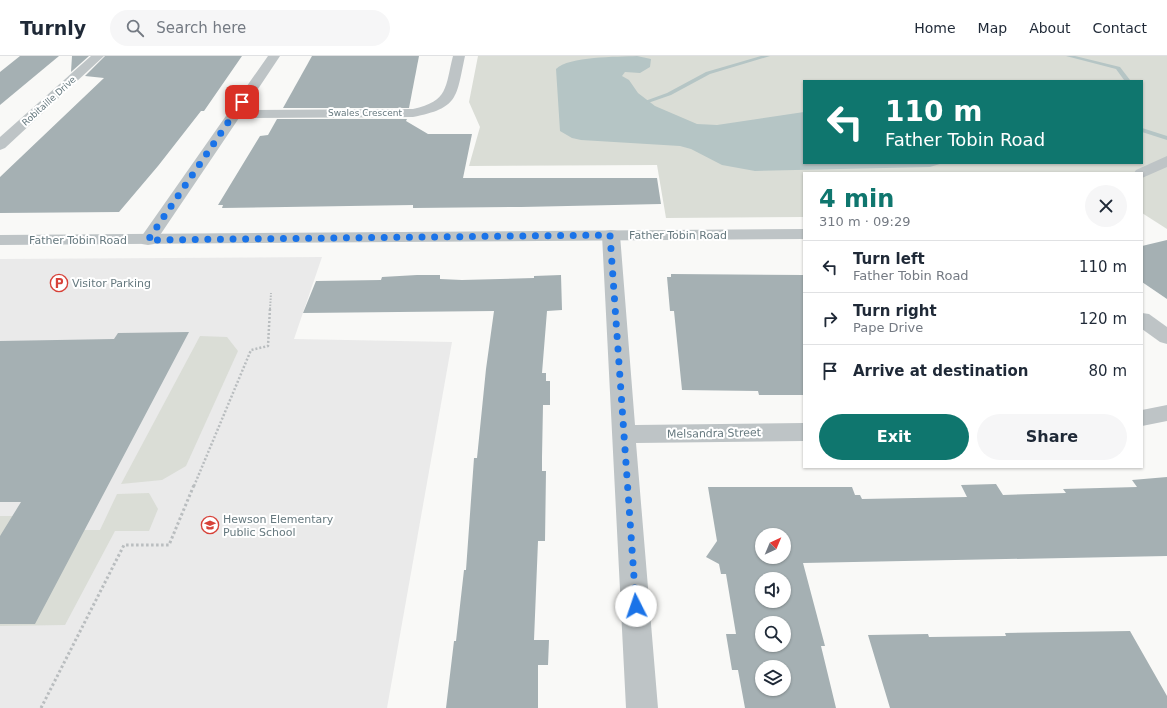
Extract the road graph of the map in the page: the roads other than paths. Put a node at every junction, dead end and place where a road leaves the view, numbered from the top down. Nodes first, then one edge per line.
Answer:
1 (98, 56) edge
2 (274, 56) edge
3 (459, 56) edge
4 (234, 114) junction
5 (0, 146) edge
6 (1167, 161) edge
7 (1143, 173) edge
8 (803, 234) edge
9 (610, 235) junction
10 (0, 240) edge
11 (148, 240) junction
12 (1143, 320) edge
13 (1167, 337) edge
14 (1167, 413) edge
15 (1143, 418) edge
16 (803, 432) edge
17 (624, 434) junction
18 (642, 708) edge

1 - 5 street, Robitaille Drive
2 - 4 street
3 - 4 street, Swales Crescent
4 - 11 street
6 - 7 street
8 - 9 street, Father Tobin Road
9 - 11 street, Father Tobin Road
9 - 17 street
10 - 11 street, Father Tobin Road
12 - 13 street
14 - 15 street
16 - 17 street, Melsandra Street
17 - 18 street

